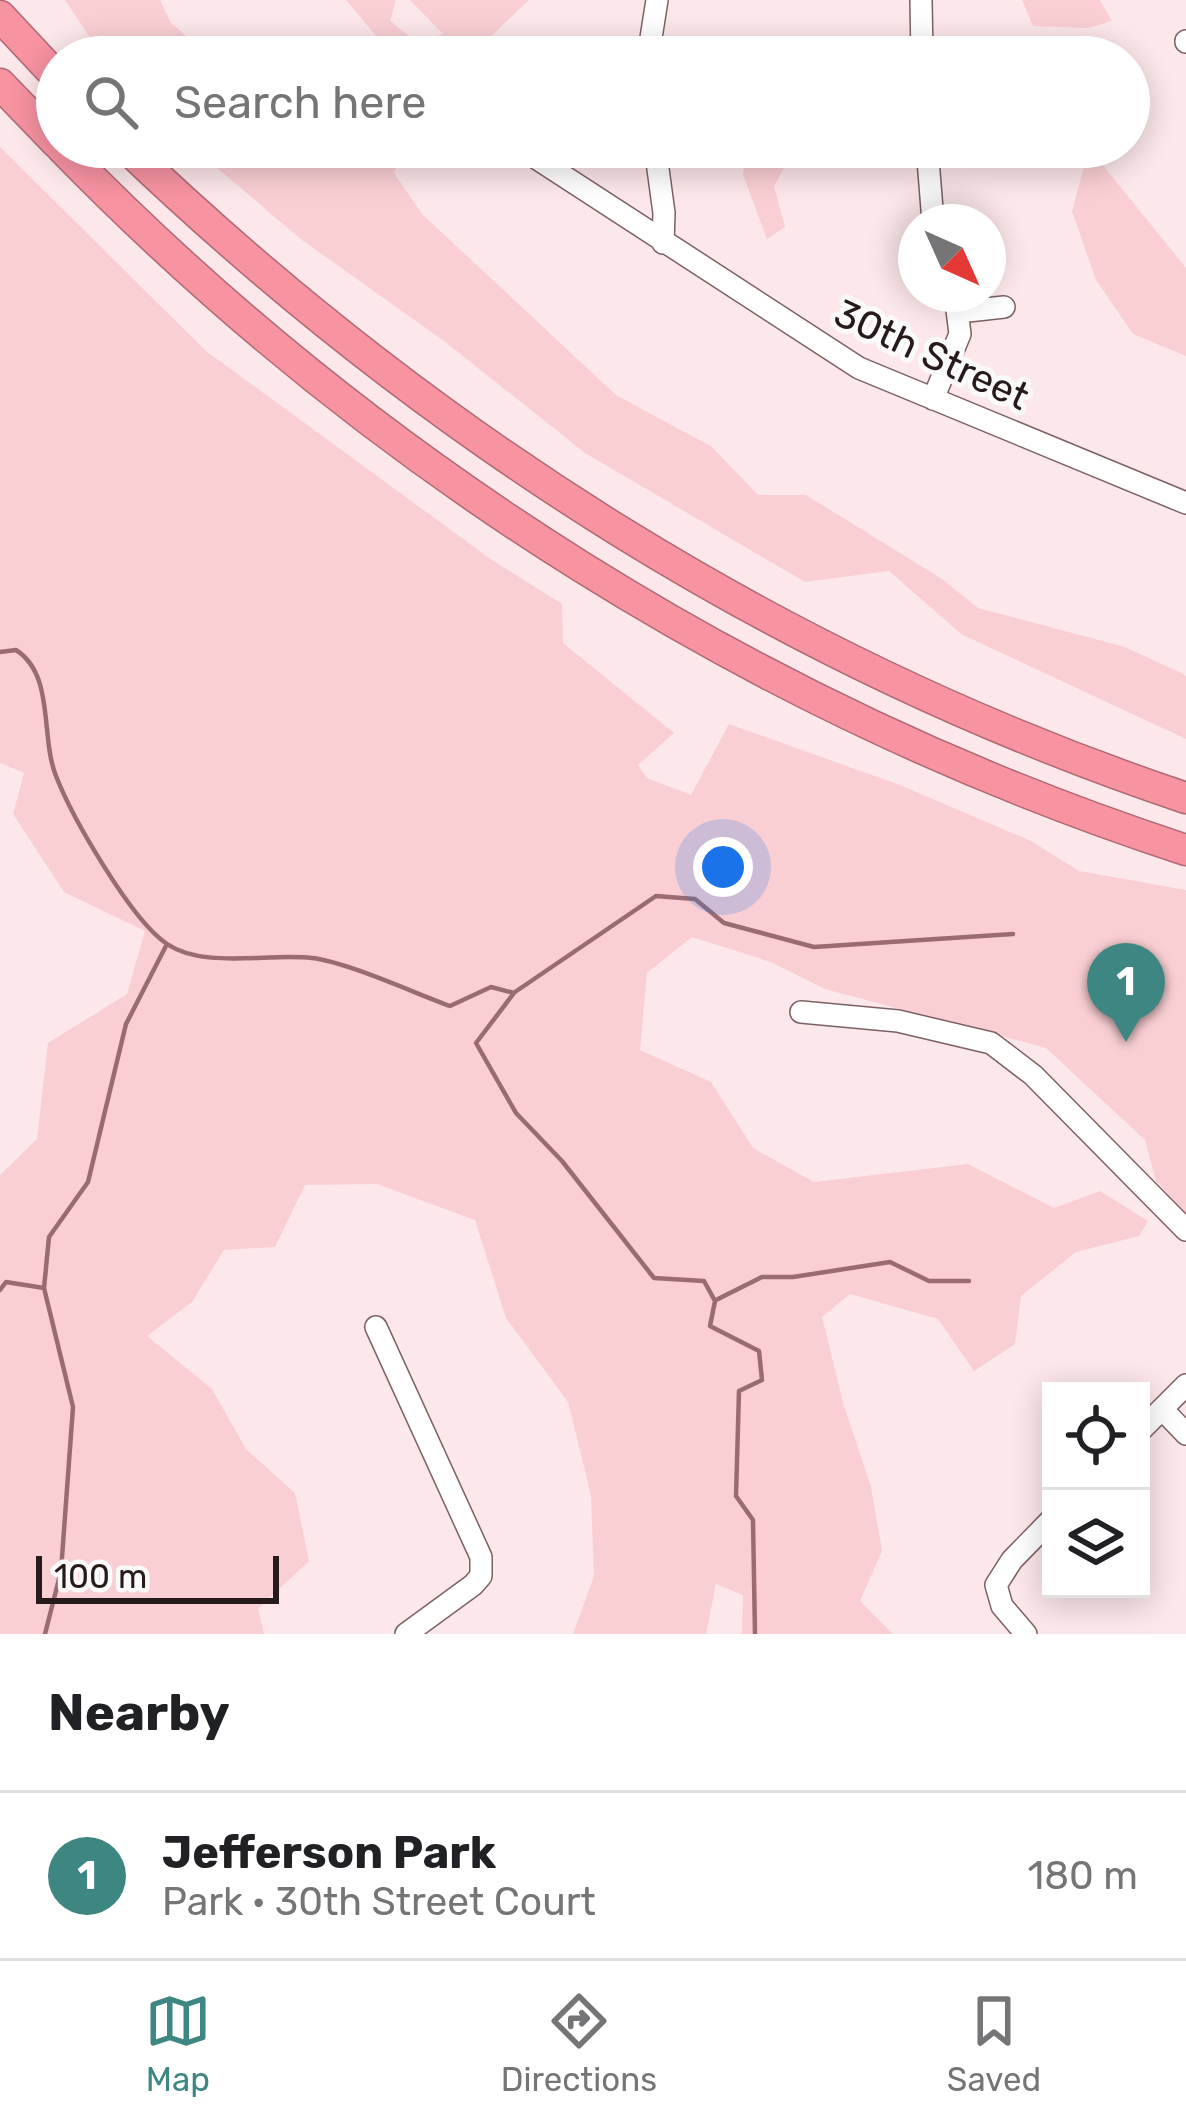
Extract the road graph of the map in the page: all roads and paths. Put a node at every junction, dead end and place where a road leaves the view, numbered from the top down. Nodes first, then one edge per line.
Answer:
1 (657, 0) edge
2 (921, 0) edge
3 (0, 16) edge
4 (651, 36) edge
5 (922, 36) edge
6 (36, 55) edge
7 (0, 85) edge
8 (36, 122) edge
9 (84, 168) edge
10 (149, 168) edge
11 (550, 168) edge
12 (658, 168) edge
13 (929, 168) edge
14 (932, 204) edge
15 (663, 243) junction
16 (958, 312) edge
17 (933, 399) junction
18 (1186, 503) edge
19 (1186, 798) edge
20 (1186, 850) edge
21 (801, 1012) dead end
22 (1186, 1230) edge
23 (376, 1327) dead end
24 (1186, 1385) edge
25 (1162, 1409) junction
26 (1150, 1421) edge
27 (1186, 1434) edge
28 (1042, 1530) edge
29 (406, 1634) edge
30 (1026, 1634) edge

1 - 4 street
2 - 5 street
3 - 6 highway
7 - 8 highway
9 - 20 highway
10 - 19 highway
11 - 15 street, 30th Street
12 - 15 street
13 - 14 street
15 - 17 street, 30th Street
16 - 17 street
17 - 18 street, 30th Street
21 - 22 street
23 - 29 street
24 - 25 street
25 - 26 street
25 - 27 street
28 - 30 street

